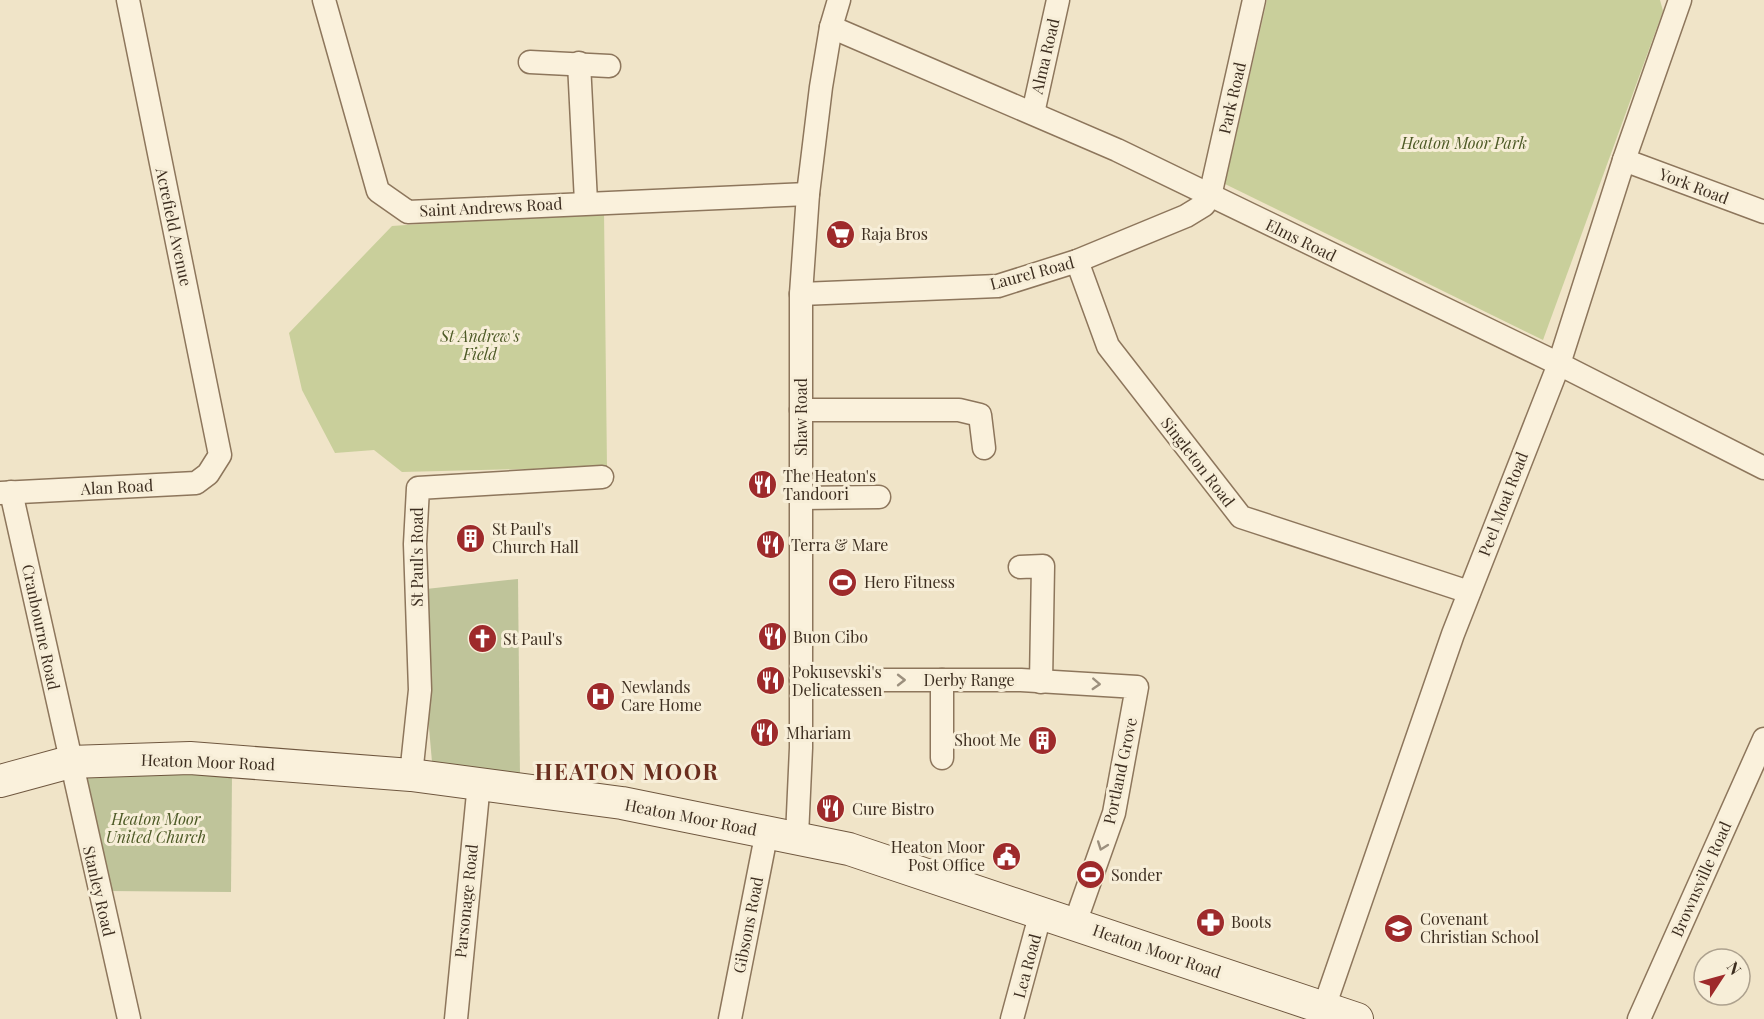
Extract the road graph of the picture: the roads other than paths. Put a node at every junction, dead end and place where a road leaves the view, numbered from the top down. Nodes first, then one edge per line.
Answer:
1 (128, 0) edge
2 (324, 0) edge
3 (839, 0) edge
4 (1058, 0) edge
5 (1254, 0) edge
6 (1680, 0) edge
7 (831, 27) junction
8 (530, 62) dead end
9 (579, 63) junction
10 (609, 66) dead end
11 (1033, 113) junction
12 (1624, 160) junction
13 (808, 195) junction
14 (1210, 196) junction
15 (586, 202) junction
16 (1764, 212) edge
17 (1077, 261) junction
18 (801, 294) junction
19 (1559, 364) junction
20 (801, 410) junction
21 (984, 448) dead end
22 (220, 455) joint
23 (1764, 468) edge
24 (602, 477) dead end
25 (5, 493) edge
26 (879, 497) dead end
27 (801, 498) junction
28 (1020, 567) dead end
29 (1469, 592) junction
30 (801, 680) junction
31 (942, 680) junction
32 (1041, 681) junction
33 (1137, 687) joint
34 (1763, 743) edge
35 (942, 758) dead end
36 (70, 762) junction
37 (411, 775) junction
38 (0, 781) edge
39 (478, 783) junction
40 (767, 831) junction
41 (797, 836) junction
42 (1041, 912) junction
43 (1075, 923) junction
44 (1322, 1013) edge
45 (129, 1019) edge
46 (456, 1019) edge
47 (730, 1019) edge
48 (1012, 1019) edge
49 (1357, 1019) edge
50 (1639, 1019) edge

1 - 22 street, Acrefield Avenue
2 - 15 street, Saint Andrews Road
3 - 7 street, Shaw Road
4 - 11 street, Alma Road
5 - 14 street, Park Road
6 - 12 street, Peel Moat Road
7 - 11 street, Elms Road
7 - 13 street, Shaw Road
8 - 9 street
9 - 10 street
9 - 15 street
11 - 14 street, Elms Road
12 - 16 street, York Road
12 - 19 street, Peel Moat Road
13 - 15 street, Saint Andrews Road
13 - 18 street, Shaw Road
14 - 17 street, Laurel Road
14 - 19 street, Elms Road
17 - 18 street, Laurel Road
17 - 29 street, Singleton Road
18 - 20 street, Shaw Road
19 - 23 street, Elms Road
19 - 29 street, Peel Moat Road
20 - 21 street
20 - 27 street, Shaw Road
22 - 25 street, Alan Road
24 - 37 street, St Paul's Road
25 - 36 street, Cranbourne Road
26 - 27 street
27 - 30 street, Shaw Road
28 - 32 street
29 - 44 street, Peel Moat Road
30 -> 31 street, Derby Range
30 - 41 street, Shaw Road
31 - 32 street, Derby Range
31 - 35 street
32 -> 33 street, Derby Range
33 -> 43 street, Portland Grove
34 - 50 street, Brownsville Road
36 - 37 main road, Heaton Moor Road
36 - 38 main road, Heaton Moor Road
36 - 45 street, Stanley Road
37 - 39 main road, Heaton Moor Road
39 - 40 main road, Heaton Moor Road
39 - 46 street, Parsonage Road
40 - 41 main road, Heaton Moor Road
40 - 47 street, Gibsons Road
41 - 42 main road, Heaton Moor Road
42 - 43 main road, Heaton Moor Road
42 - 48 street, Lea Road
43 - 44 main road, Heaton Moor Road
44 - 49 main road, Heaton Moor Road

